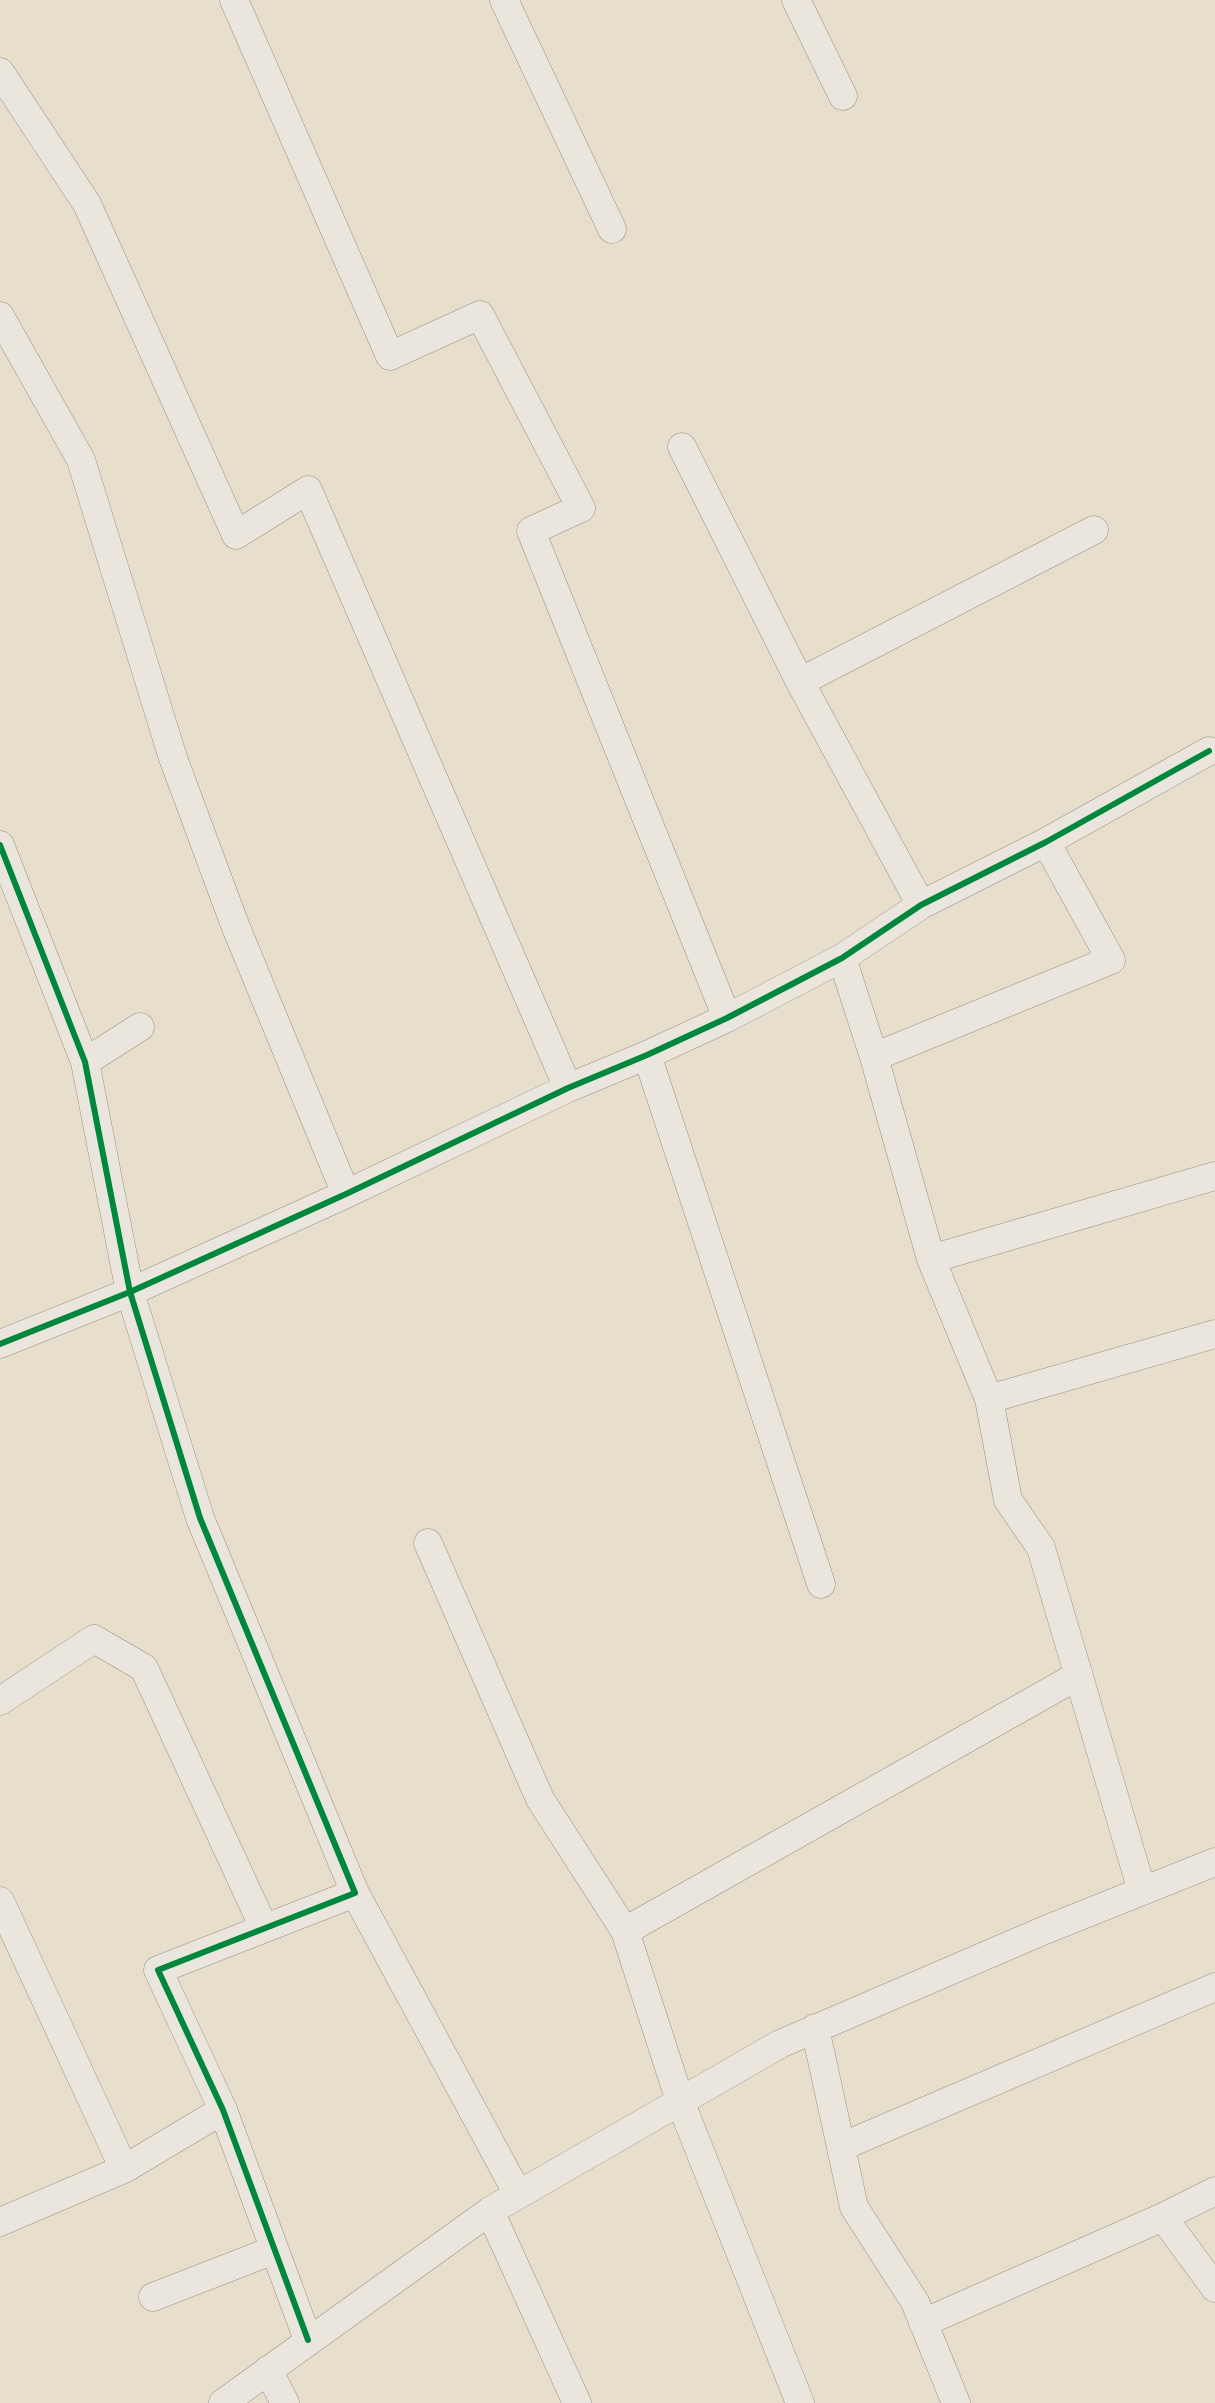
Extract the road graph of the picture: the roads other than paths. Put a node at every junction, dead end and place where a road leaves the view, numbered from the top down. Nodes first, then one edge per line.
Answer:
1 (234, 0) edge
2 (504, 0) edge
3 (796, 0) edge
4 (0, 72) edge
5 (842, 96) dead end
6 (612, 228) dead end
7 (0, 316) edge
8 (682, 447) dead end
9 (1094, 530) dead end
10 (800, 682) junction
11 (1209, 752) dead end
12 (1046, 842) junction
13 (0, 845) edge
14 (922, 905) junction
15 (842, 958) junction
16 (727, 1018) junction
17 (140, 1027) dead end
18 (647, 1056) junction
19 (874, 1057) junction
20 (85, 1062) junction
21 (568, 1088) junction
22 (1215, 1176) edge
23 (346, 1194) junction
24 (931, 1259) junction
25 (130, 1292) junction
26 (1215, 1334) edge
27 (0, 1344) edge
28 (989, 1399) junction
29 (428, 1543) dead end
30 (821, 1584) dead end
31 (1079, 1675) junction
32 (0, 1701) edge
33 (1215, 1862) edge
34 (1142, 1891) junction
35 (355, 1893) junction
36 (0, 1901) edge
37 (264, 1928) junction
38 (625, 1931) junction
39 (1215, 1987) edge
40 (816, 2028) junction
41 (680, 2101) junction
42 (223, 2110) junction
43 (841, 2147) junction
44 (124, 2169) junction
45 (1215, 2191) edge
46 (518, 2194) junction
47 (490, 2211) junction
48 (1163, 2217) junction
49 (0, 2222) edge
50 (274, 2250) junction
51 (1215, 2288) edge
52 (153, 2297) dead end
53 (923, 2323) junction
54 (308, 2340) junction
55 (268, 2370) junction
56 (223, 2403) edge
57 (285, 2403) edge
58 (577, 2403) edge
59 (800, 2403) edge
60 (956, 2403) edge

1 - 16 street
2 - 6 street
3 - 5 street
4 - 21 street
7 - 23 street
8 - 10 street
9 - 10 street
10 - 14 street
11 - 12 street
12 - 14 street
12 - 19 street
13 - 20 street
14 - 15 street
15 - 16 street
15 - 19 street
16 - 18 street
17 - 20 street
18 - 21 street
18 - 30 street
19 - 24 street
20 - 25 street
21 - 23 street
22 - 24 street
23 - 25 street
24 - 28 street
25 - 27 street
25 - 35 street
26 - 28 street
28 - 31 street
29 - 38 street
31 - 34 street
31 - 38 street
32 - 37 street
33 - 34 street
34 - 40 street
35 - 37 street
35 - 46 street
36 - 44 street
37 - 42 street
38 - 41 street
39 - 43 street
40 - 41 street
40 - 43 street
41 - 46 street
41 - 59 street
42 - 44 street
42 - 50 street
43 - 53 street
44 - 49 street
45 - 48 street
46 - 47 street
47 - 54 street
47 - 58 street
48 - 51 street
48 - 53 street
50 - 52 street
50 - 54 street
53 - 60 street
54 - 55 street
55 - 56 street
55 - 57 street

